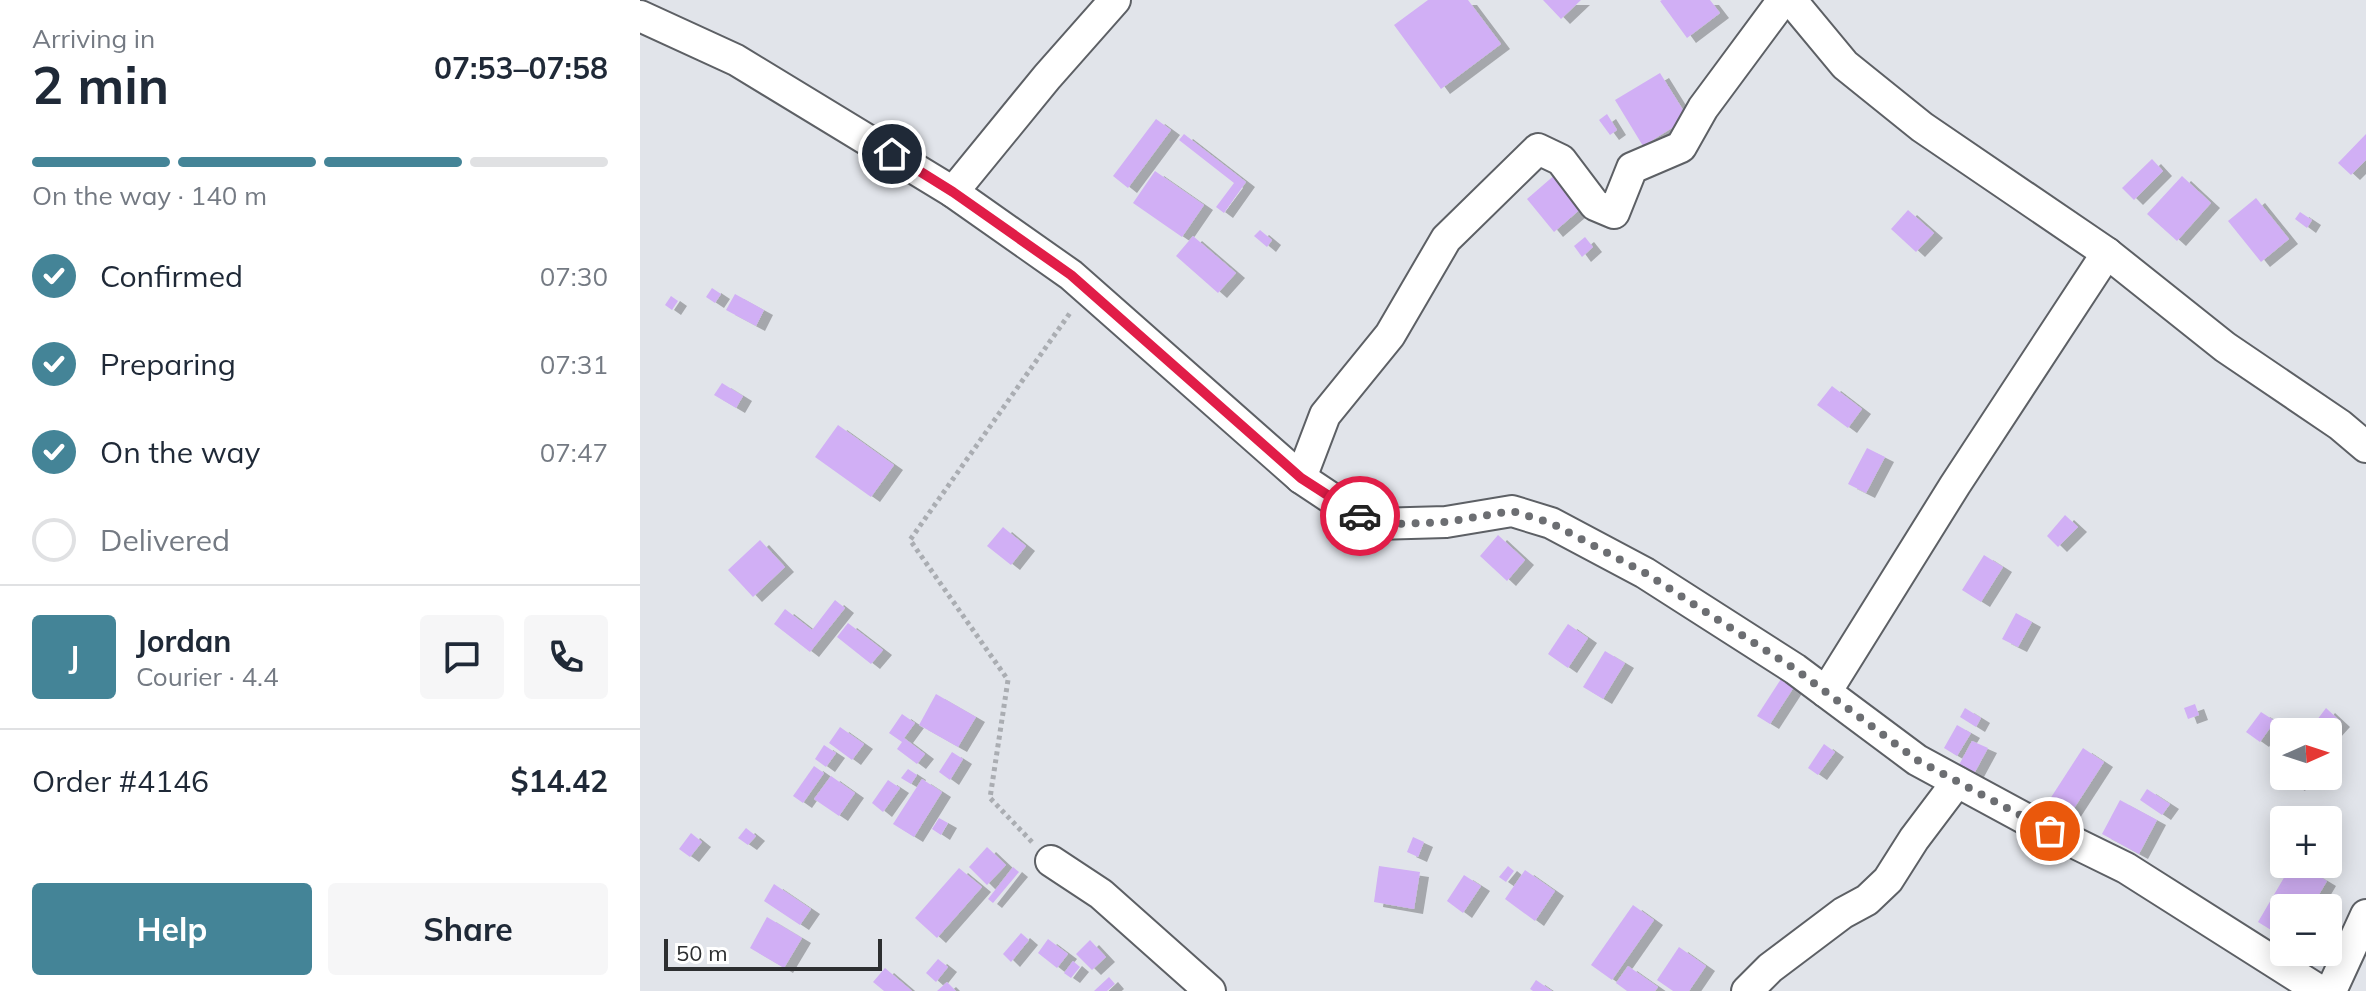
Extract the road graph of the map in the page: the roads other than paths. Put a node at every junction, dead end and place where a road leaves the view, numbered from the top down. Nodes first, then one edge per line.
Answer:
1 (1115, 0) edge
2 (1783, 0) edge
3 (1791, 0) edge
4 (640, 16) edge
5 (953, 192) junction
6 (2107, 253) junction
7 (2366, 447) edge
8 (1301, 478) junction
9 (1826, 692) junction
10 (1957, 782) junction
11 (1051, 861) road end
12 (2366, 915) edge
13 (1210, 991) edge
14 (1747, 991) edge
15 (2320, 991) edge
16 (2331, 991) edge

1 - 5 street
2 - 8 street
3 - 6 street
4 - 5 street
5 - 8 street
6 - 7 street
6 - 9 street
8 - 9 street
9 - 10 street
10 - 14 street
10 - 15 street
11 - 13 street
12 - 16 street

